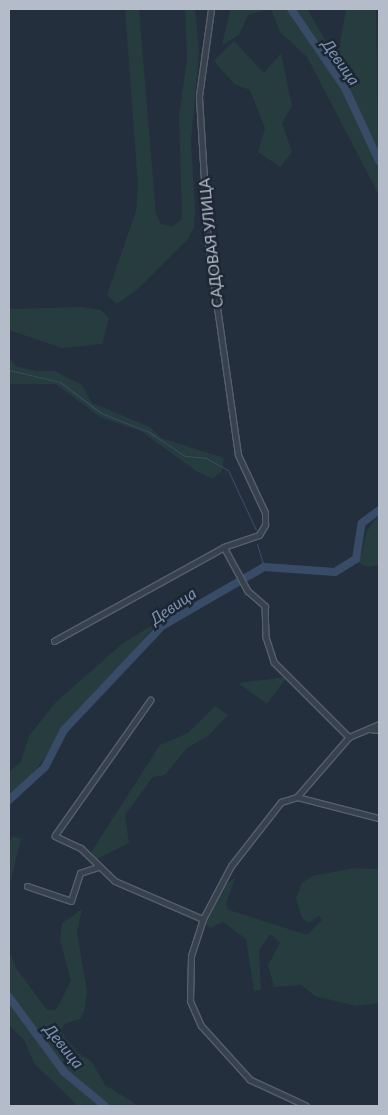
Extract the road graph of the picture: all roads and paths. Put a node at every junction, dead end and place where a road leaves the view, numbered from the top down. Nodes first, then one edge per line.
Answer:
1 (211, 9) edge
2 (224, 546) junction
3 (54, 641) dead end
4 (151, 700) dead end
5 (379, 724) edge
6 (369, 728) junction
7 (379, 730) edge
8 (349, 737) junction
9 (297, 797) junction
10 (379, 818) edge
11 (98, 867) junction
12 (27, 886) dead end
13 (203, 919) junction
14 (306, 1106) edge

1 - 2 street, САДОВАЯ УЛИЦА
2 - 3 street
2 - 8 street
4 - 11 street
5 - 6 street
6 - 7 street
6 - 8 street
8 - 9 street
9 - 10 street
9 - 13 street
11 - 12 street
11 - 13 street
13 - 14 street

